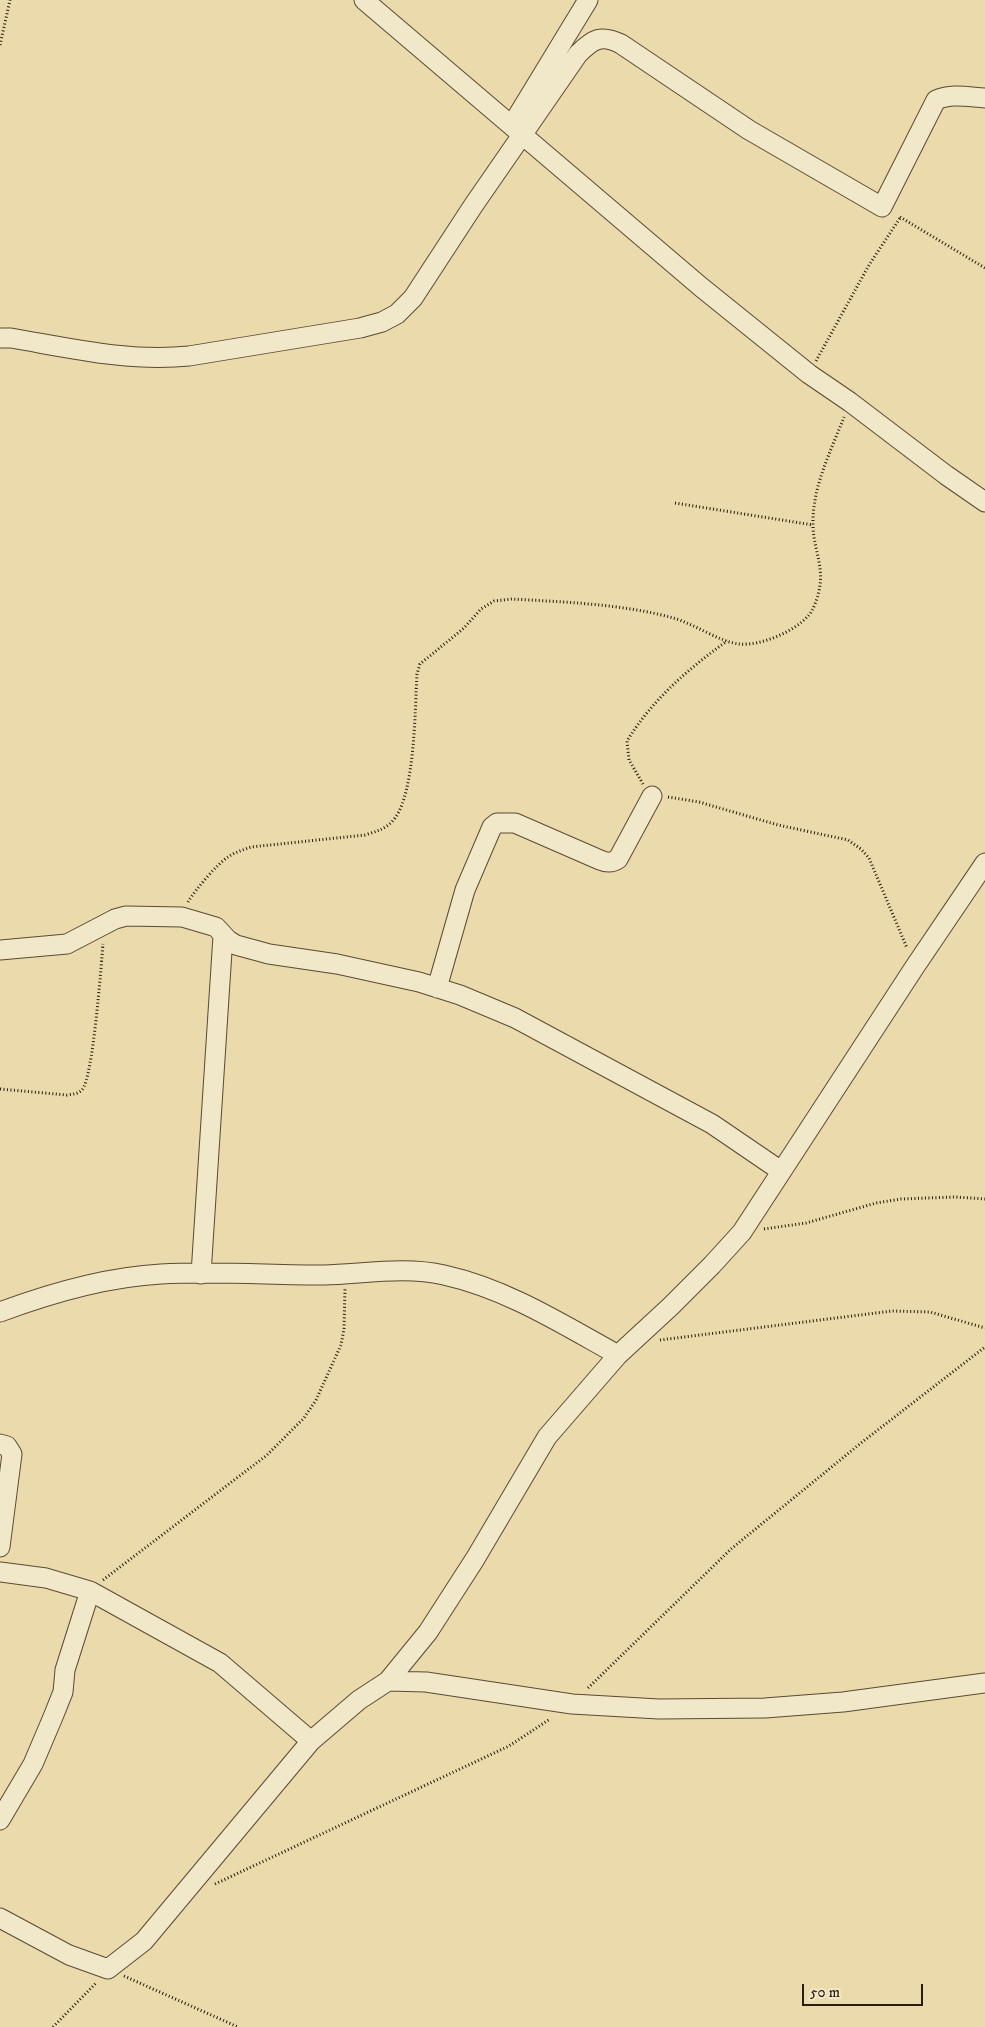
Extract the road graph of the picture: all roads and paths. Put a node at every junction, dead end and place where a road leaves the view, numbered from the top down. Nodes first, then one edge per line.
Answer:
1 (10, 0) edge
2 (364, 0) edge
3 (588, 0) edge
4 (0, 45) edge
5 (985, 98) edge
6 (517, 129) junction
7 (882, 207) junction
8 (900, 218) junction
9 (985, 268) edge
10 (0, 338) edge
11 (809, 374) junction
12 (850, 402) junction
13 (985, 502) edge
14 (675, 503) dead end
15 (813, 525) junction
16 (727, 641) junction
17 (652, 796) junction
18 (985, 863) edge
19 (182, 917) junction
20 (105, 924) junction
21 (224, 936) junction
22 (0, 950) edge
23 (914, 968) junction
24 (437, 988) junction
25 (0, 1089) edge
26 (782, 1171) junction
27 (985, 1199) edge
28 (742, 1232) junction
29 (201, 1274) junction
30 (346, 1274) junction
31 (0, 1312) edge
32 (985, 1328) edge
33 (658, 1340) dead end
34 (985, 1346) edge
35 (618, 1355) junction
36 (0, 1444) edge
37 (3, 1505) edge
38 (0, 1547) edge
39 (0, 1572) edge
40 (90, 1591) junction
41 (388, 1680) junction
42 (985, 1683) edge
43 (572, 1704) junction
44 (311, 1741) junction
45 (0, 1820) edge
46 (214, 1884) dead end
47 (0, 1918) edge
48 (108, 1970) junction
49 (53, 2027) edge
50 (238, 2027) edge

1 - 4 path
2 - 6 street
3 - 6 street
5 - 7 street
6 - 7 street
6 - 10 street
6 - 11 street
7 - 8 path
8 - 9 path
8 - 11 path
11 - 12 street
12 - 13 street
12 - 15 path
14 - 15 path
15 - 16 path
16 - 17 path
16 - 19 path
17 - 23 path
17 - 24 street
18 - 23 street
19 - 20 street
19 - 21 street
20 - 22 street
20 - 25 path
21 - 24 street
21 - 29 street
23 - 26 street
24 - 26 street
26 - 28 street
27 - 28 path
28 - 35 street
29 - 30 street
29 - 31 street
30 - 35 street
30 - 40 path
32 - 33 path
34 - 43 path
35 - 41 street
36 - 37 street
37 - 38 street
39 - 40 street
40 - 44 street
40 - 45 street
41 - 43 street
41 - 44 street
42 - 43 street
43 - 46 path
44 - 48 street
47 - 48 street
48 - 49 path
48 - 50 path

